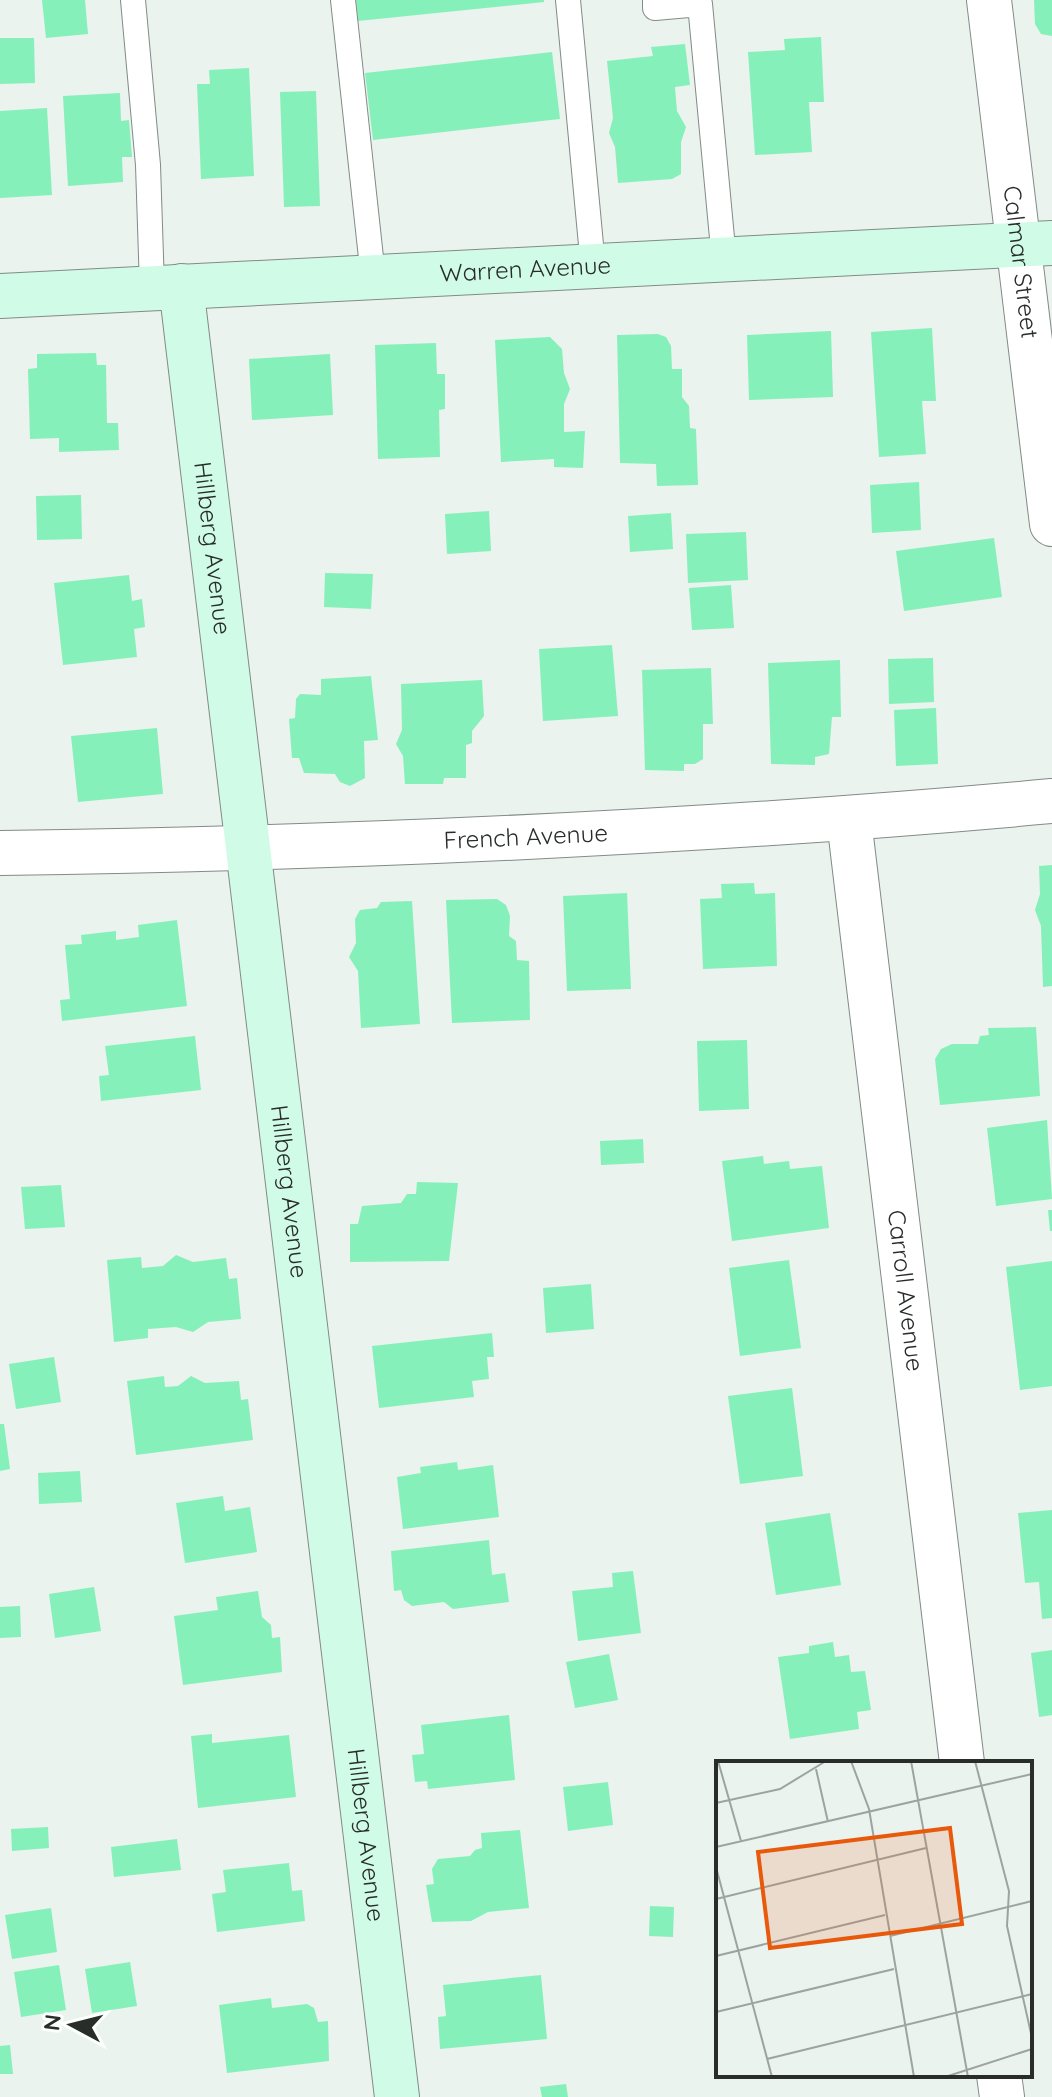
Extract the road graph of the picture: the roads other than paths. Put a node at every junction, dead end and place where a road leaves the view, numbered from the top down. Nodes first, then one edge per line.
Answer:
1 (133, 0) edge
2 (343, 0) edge
3 (568, 0) edge
4 (655, 0) edge
5 (989, 0) edge
6 (1035, 244) edge
7 (724, 259) junction
8 (593, 266) junction
9 (373, 276) junction
10 (166, 287) junction
11 (0, 296) edge
12 (1052, 524) edge
13 (1052, 801) edge
14 (849, 820) junction
15 (250, 850) junction
16 (0, 853) edge
17 (962, 1761) edge
18 (999, 2077) edge
19 (397, 2097) edge
20 (1002, 2097) edge

1 - 10 lane
2 - 9 lane
3 - 8 lane
4 - 7 lane
5 - 6 street, Calmar Street
6 - 7 street, Warren Avenue
6 - 12 street, Calmar Street
7 - 8 street, Warren Avenue
8 - 9 street, Warren Avenue
9 - 10 street, Warren Avenue
10 - 11 street, Warren Avenue
10 - 15 street, Hillberg Avenue
13 - 14 street, French Avenue
14 - 15 street, French Avenue
14 - 17 street, Carroll Avenue
15 - 16 street, French Avenue
15 - 19 street, Hillberg Avenue
18 - 20 street

